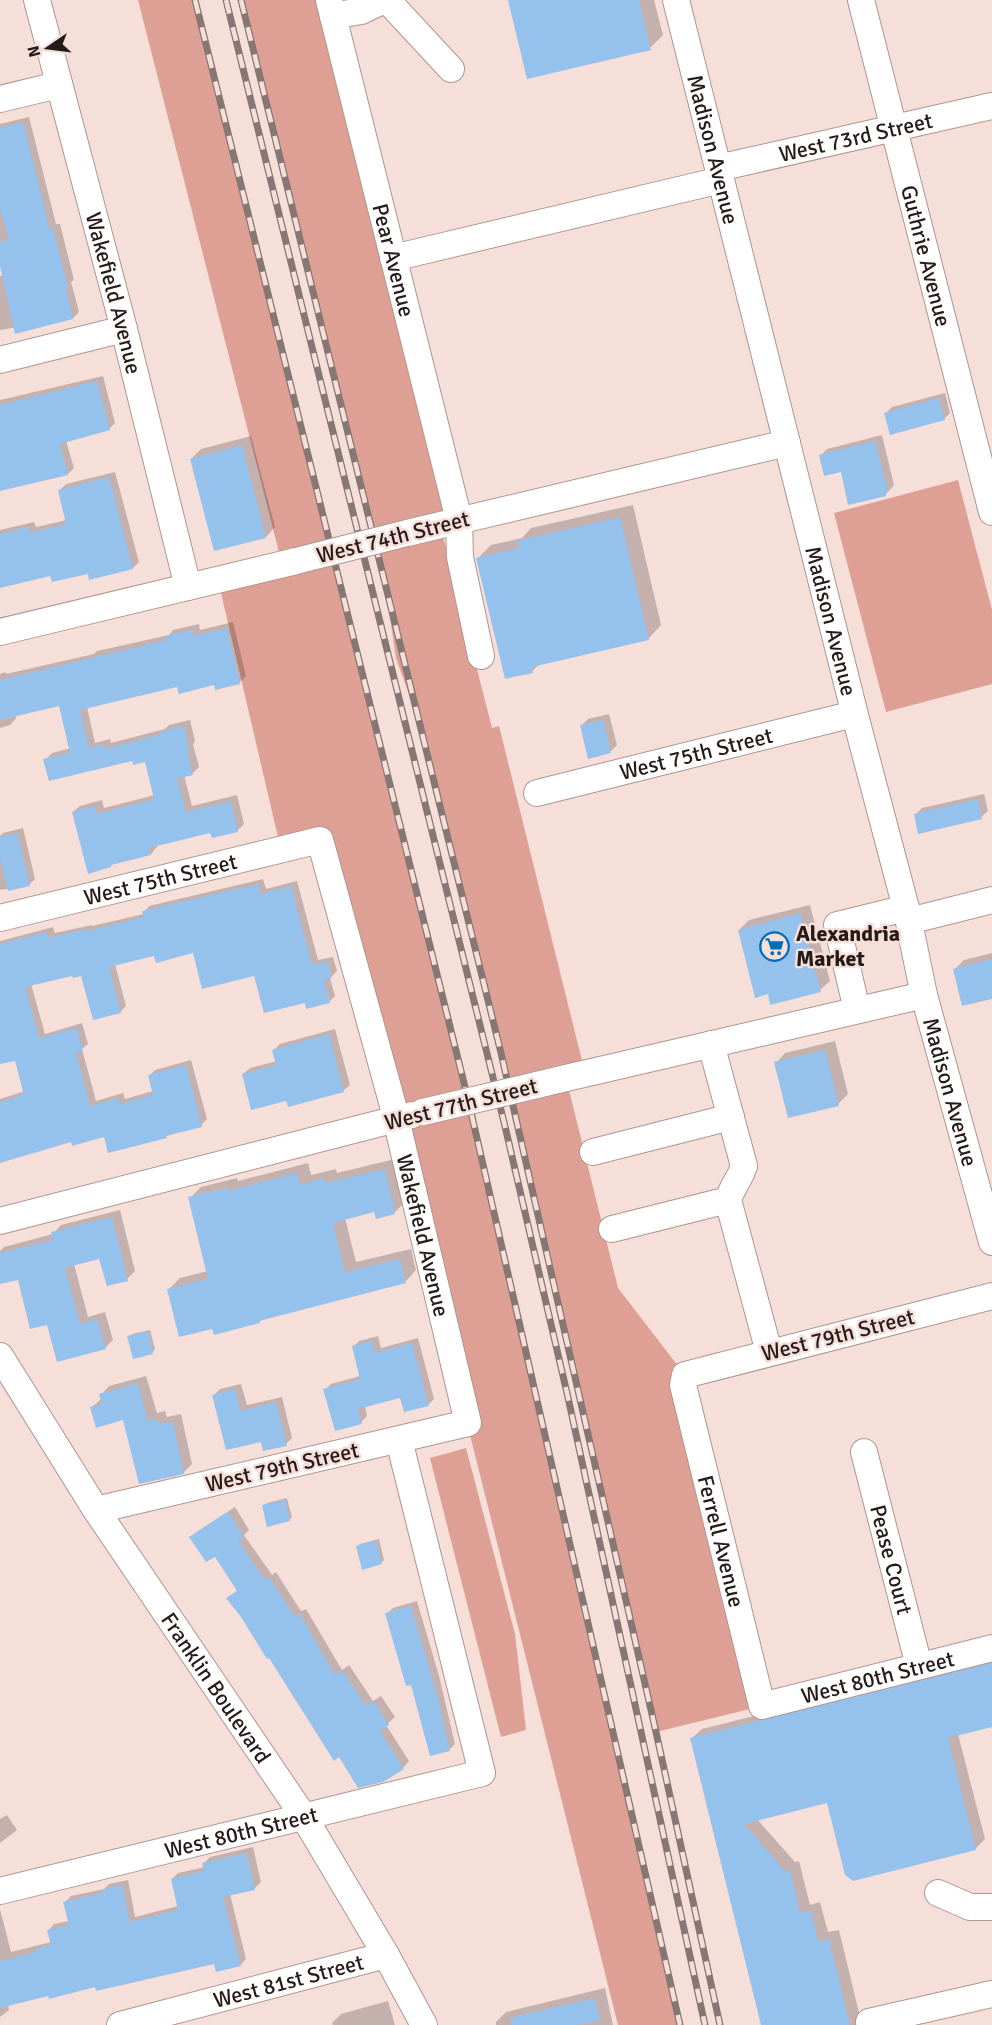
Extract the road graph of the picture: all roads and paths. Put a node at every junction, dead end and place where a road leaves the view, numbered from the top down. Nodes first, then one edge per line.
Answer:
1 (37, 0) edge
2 (385, 0) edge
3 (676, 0) edge
4 (861, 0) edge
5 (331, 8) edge
6 (451, 69) dead end
7 (58, 85) junction
8 (0, 99) edge
9 (992, 106) edge
10 (894, 130) junction
11 (720, 174) junction
12 (393, 258) junction
13 (124, 329) junction
14 (0, 360) edge
15 (787, 443) junction
16 (992, 512) edge
17 (459, 520) junction
18 (188, 587) junction
19 (0, 632) edge
20 (482, 656) dead end
21 (854, 714) junction
22 (537, 793) dead end
23 (320, 840) joint
24 (992, 900) edge
25 (907, 915) junction
26 (0, 918) edge
27 (924, 995) junction
28 (857, 1010) junction
29 (711, 1044) junction
30 (731, 1117) junction
31 (396, 1120) junction
32 (593, 1152) dead end
33 (728, 1200) junction
34 (0, 1221) edge
35 (612, 1229) dead end
36 (992, 1242) edge
37 (992, 1296) edge
38 (769, 1352) junction
39 (0, 1356) edge
40 (684, 1375) joint
41 (468, 1423) joint
42 (399, 1440) junction
43 (864, 1452) dead end
44 (96, 1510) junction
45 (992, 1648) edge
46 (919, 1666) junction
47 (762, 1706) joint
48 (304, 1817) junction
49 (0, 1891) edge
50 (938, 1893) dead end
51 (992, 1907) edge
52 (386, 1955) junction
53 (992, 1994) edge
54 (869, 2022) dead end
55 (120, 2025) edge
56 (424, 2025) edge

1 - 7 street, Wakefield Avenue
2 - 5 street
2 - 6 street
3 - 11 street, Madison Avenue
4 - 10 street, Guthrie Avenue
5 - 12 street, Pear Avenue
7 - 8 street
7 - 13 street, Wakefield Avenue
9 - 10 street, West 73rd Street
10 - 11 street, West 73rd Street
10 - 16 street, Guthrie Avenue
11 - 12 street, West 73rd Street
11 - 15 street, Madison Avenue
12 - 17 street, Pear Avenue
13 - 14 street
13 - 18 street, Wakefield Avenue
15 - 17 street, West 74th Street
15 - 21 street, Madison Avenue
17 - 18 street, West 74th Street, bridge
17 - 20 street, Pear Avenue
18 - 19 street, West 74th Street
21 - 22 street, West 75th Street
21 - 25 street, Madison Avenue
23 - 26 street, West 75th Street
23 - 31 street, Wakefield Avenue
24 - 25 street
25 - 27 street, Madison Avenue
25 - 28 street
27 - 28 street, West 77th Street
27 - 36 street, Madison Avenue
28 - 29 street, West 77th Street
29 - 30 street
29 - 31 street, West 77th Street, bridge
30 - 32 street
30 - 33 street
31 - 34 street, West 77th Street
31 - 41 street, Wakefield Avenue
33 - 35 street
33 - 38 street
37 - 38 street, West 79th Street
38 - 40 street, West 79th Street
39 - 44 street, Franklin Boulevard
40 - 47 street, Ferrell Avenue
41 - 42 street, West 79th Street
42 - 44 street, West 79th Street
42 - 48 street, West 80th Street
43 - 46 street, Pease Court
44 - 48 street, Franklin Boulevard
45 - 46 street, West 80th Street
46 - 47 street, West 80th Street
48 - 49 street, West 80th Street
48 - 52 street, Franklin Boulevard
50 - 51 street
52 - 55 street, West 81st Street
52 - 56 street, Franklin Boulevard
53 - 54 street

